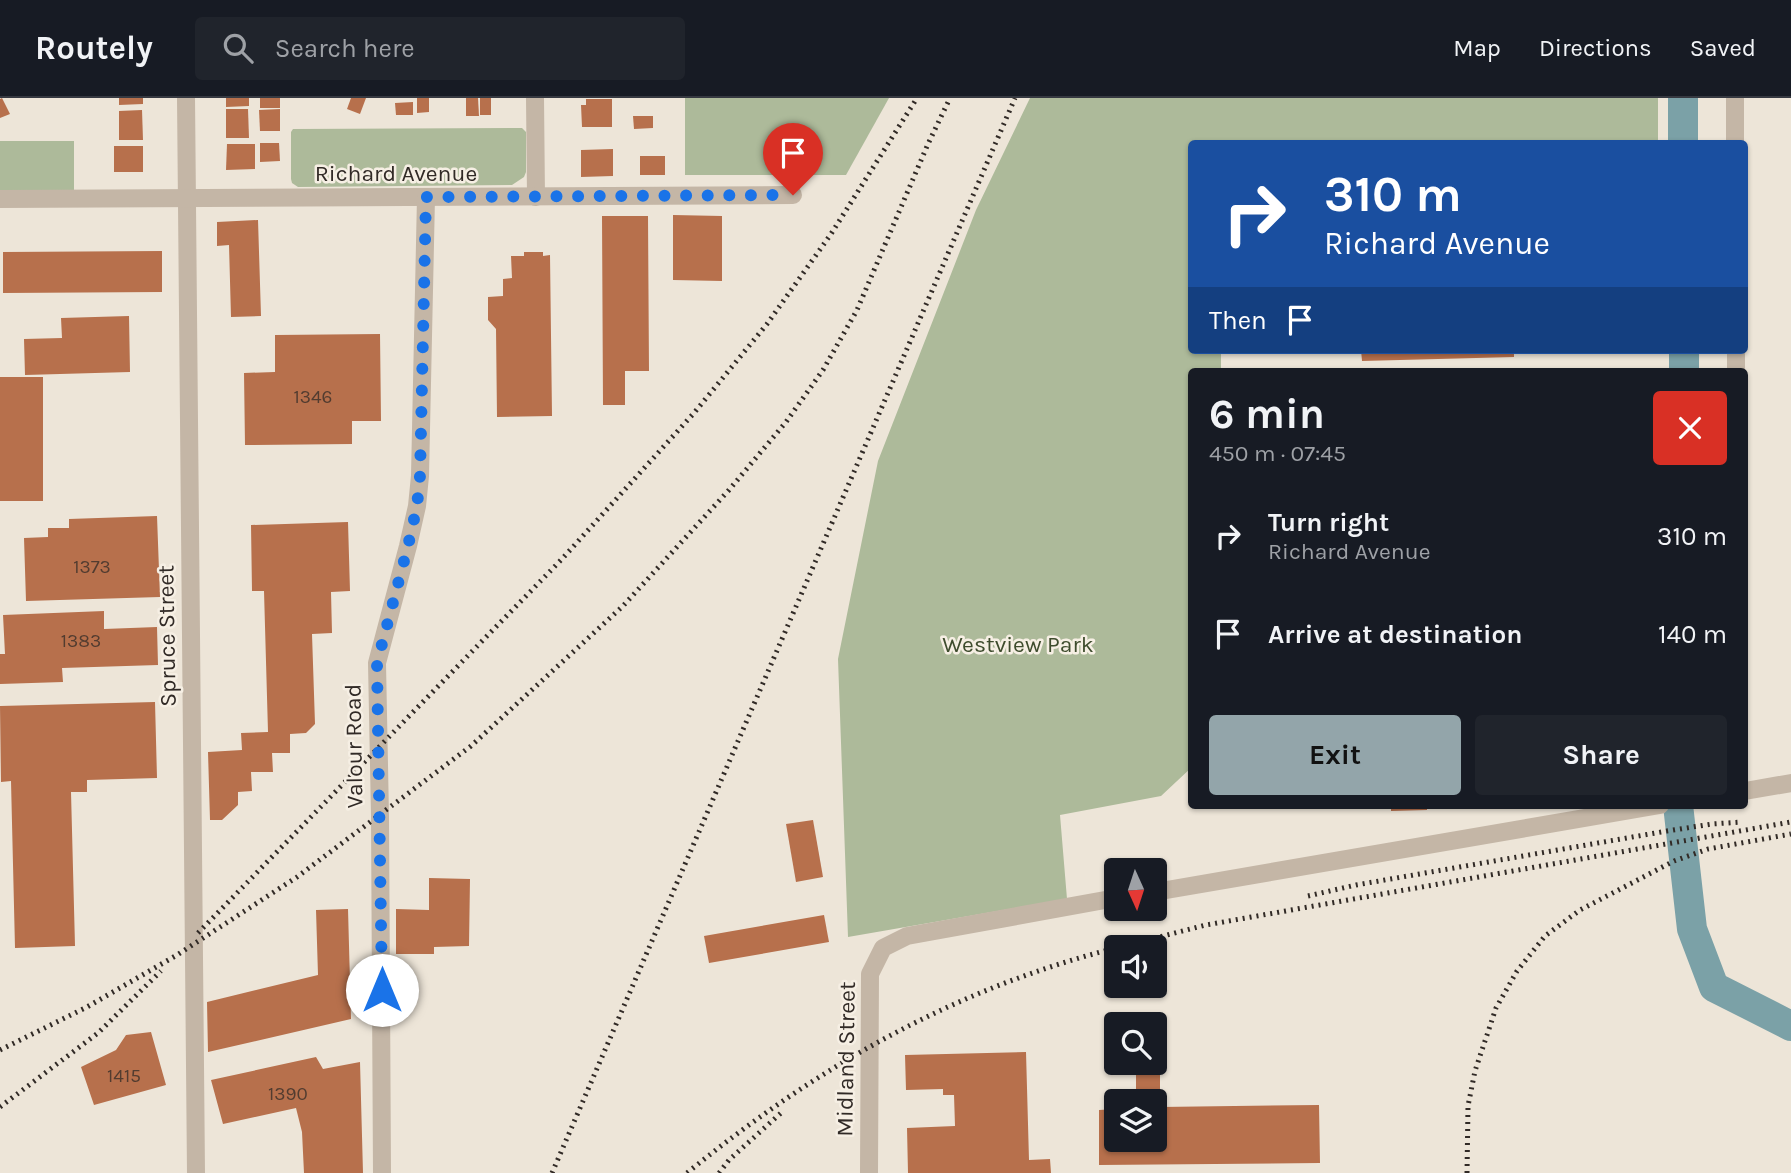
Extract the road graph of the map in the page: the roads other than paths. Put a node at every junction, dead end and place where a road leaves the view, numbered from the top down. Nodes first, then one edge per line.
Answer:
1 (186, 98) edge
2 (535, 98) edge
3 (1735, 98) edge
4 (1735, 140) edge
5 (793, 195) dead end
6 (426, 197) junction
7 (536, 197) junction
8 (186, 198) junction
9 (0, 199) edge
10 (1791, 783) edge
11 (1748, 790) edge
12 (1633, 809) edge
13 (1167, 889) edge
14 (1104, 900) edge
15 (196, 1173) edge
16 (382, 1173) edge
17 (869, 1173) edge

1 - 8 street, Spruce Street
2 - 7 street
3 - 4 street
5 - 7 street, Richard Avenue
6 - 7 street, Richard Avenue
6 - 8 street, Richard Avenue
6 - 16 street, Valour Road
8 - 9 street, Richard Avenue
8 - 15 street, Spruce Street
10 - 11 street
12 - 13 street
14 - 17 street, Midland Street

